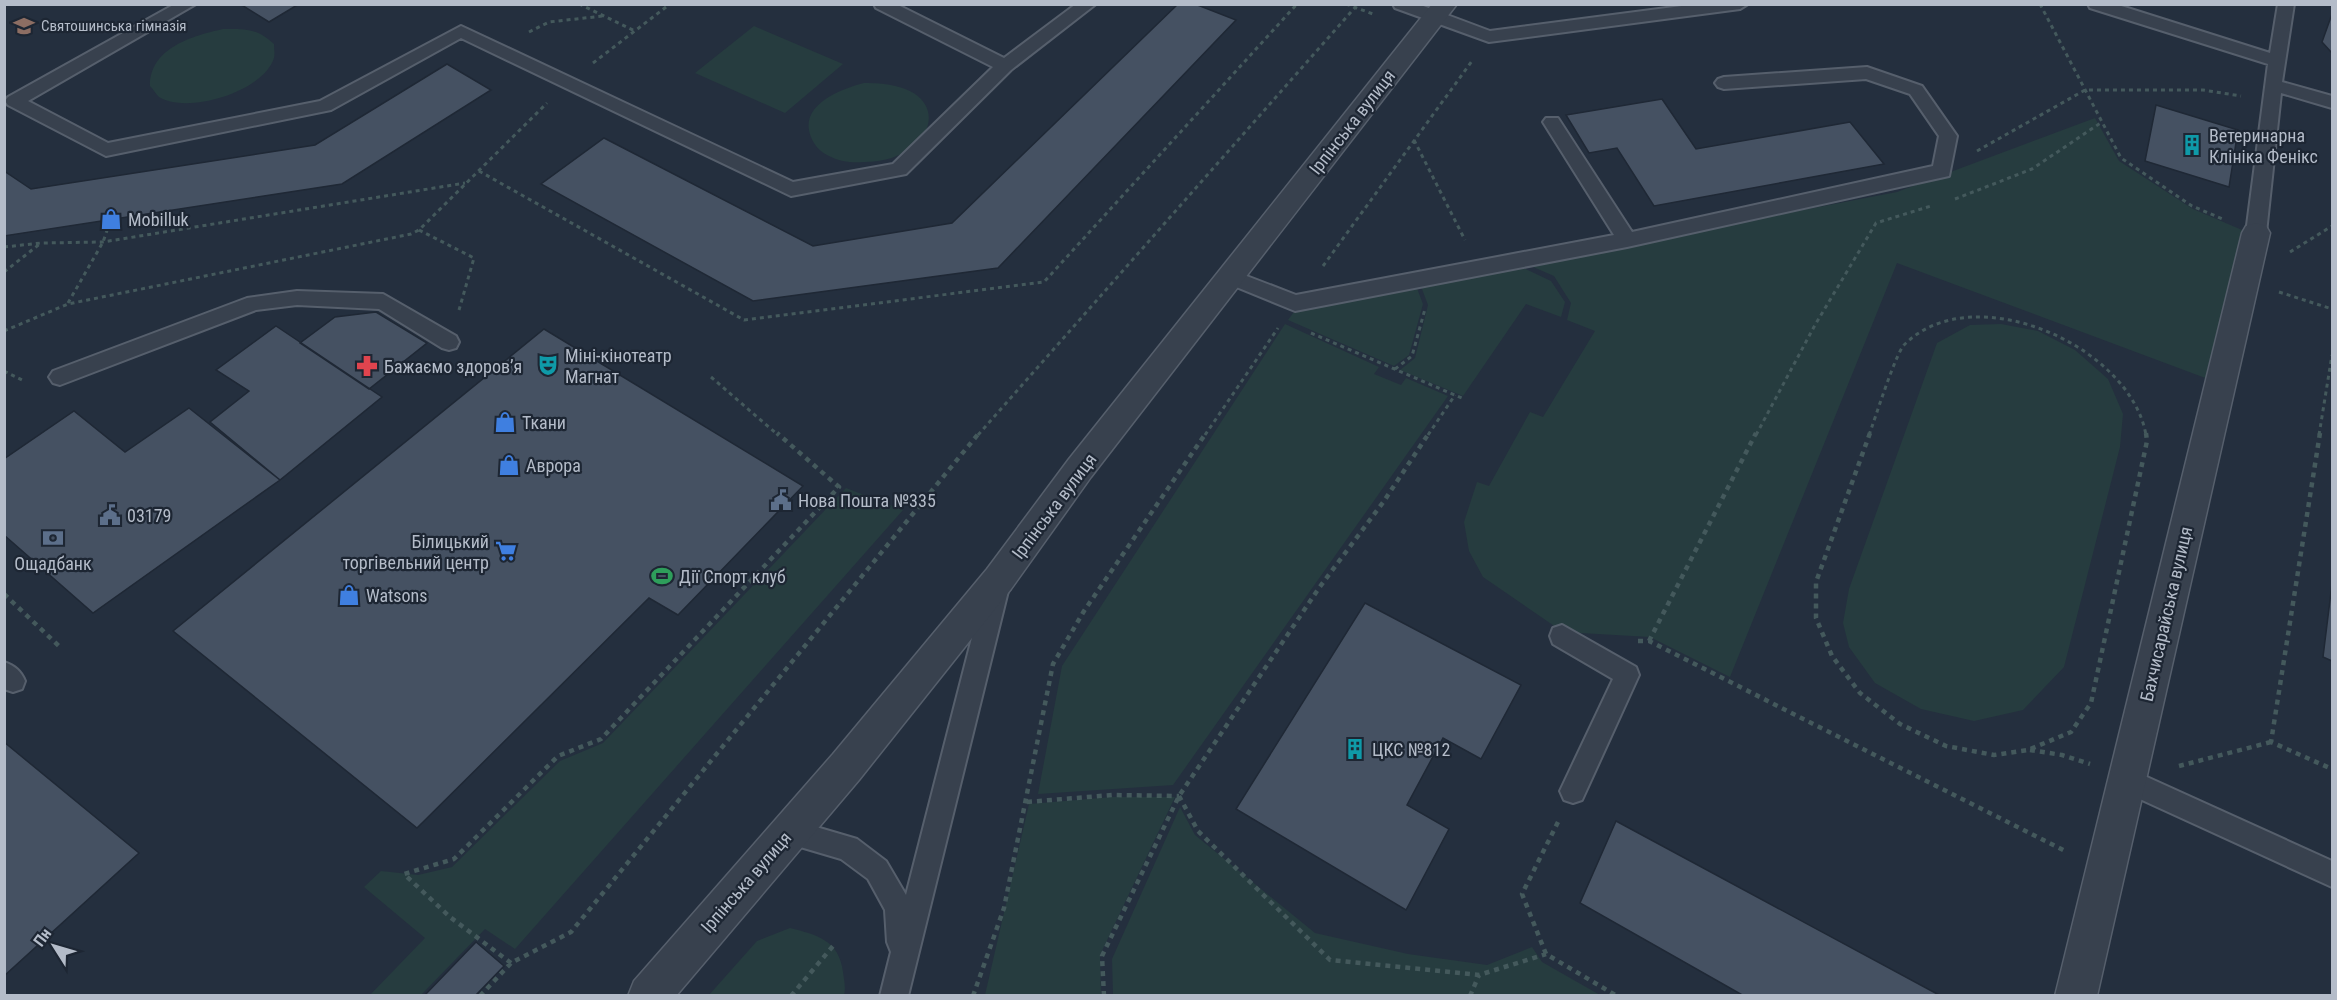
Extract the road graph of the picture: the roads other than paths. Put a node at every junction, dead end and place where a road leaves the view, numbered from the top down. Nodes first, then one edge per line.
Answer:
1 (188, 4) edge
2 (882, 4) edge
3 (1088, 4) edge
4 (1401, 4) edge
5 (1740, 4) edge
6 (2097, 4) edge
7 (2286, 4) edge
8 (1440, 11) edge
9 (2277, 61) junction
10 (1005, 66) junction
11 (1724, 83) dead end
12 (2272, 93) junction
13 (2332, 102) edge
14 (1552, 122) dead end
15 (2256, 233) joint
16 (1627, 240) junction
17 (1231, 277) junction
18 (449, 342) road end
19 (60, 377) dead end
20 (999, 579) junction
21 (1562, 636) dead end
22 (2127, 780) junction
23 (1573, 791) road end
24 (789, 832) junction
25 (2332, 874) edge
26 (903, 958) junction
27 (649, 996) edge
28 (894, 996) edge
29 (2076, 996) edge

1 - 10 lane
2 - 10 lane
3 - 10 lane
4 - 8 lane
5 - 8 lane
6 - 9 lane
7 - 9 lane
8 - 17 street, Ірпінська вулиця
9 - 12 lane
11 - 16 lane
12 - 13 lane
12 - 15 lane
14 - 16 lane
15 - 22 street, Бахчисарайська вулиця
16 - 17 lane
17 - 20 street, Ірпінська вулиця
18 - 19 lane
20 - 24 street, Ірпінська вулиця
20 - 26 lane
21 - 23 lane
22 - 25 lane
22 - 29 street, Бахчисарайська вулиця
24 - 26 lane
24 - 27 street, Ірпінська вулиця
26 - 28 lane

